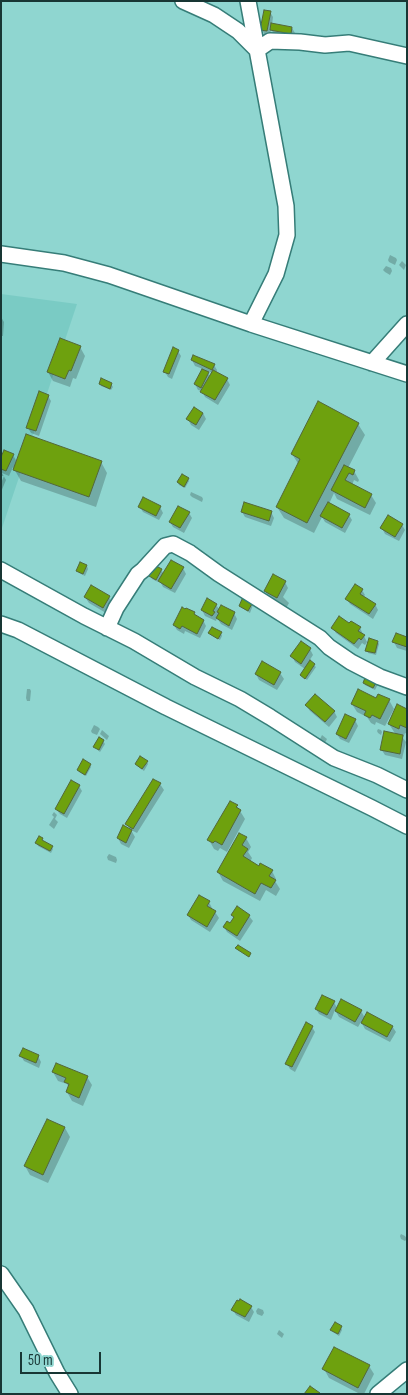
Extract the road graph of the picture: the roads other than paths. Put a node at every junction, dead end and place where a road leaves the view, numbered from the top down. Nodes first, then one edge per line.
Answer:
1 (183, 1) edge
2 (248, 1) edge
3 (257, 50) junction
4 (407, 56) edge
5 (1, 254) edge
6 (251, 324) junction
7 (407, 324) edge
8 (372, 362) junction
9 (407, 374) edge
10 (1, 570) edge
11 (1, 624) edge
12 (107, 628) junction
13 (407, 687) edge
14 (407, 790) edge
15 (407, 826) edge
16 (1, 1274) edge
17 (407, 1370) edge
18 (70, 1394) edge
19 (378, 1394) edge

1 - 3 street
2 - 3 street
3 - 4 street
3 - 6 street
5 - 6 street
6 - 8 street
7 - 8 street
8 - 9 street
10 - 12 street
11 - 15 street
12 - 13 street
12 - 14 street
16 - 18 street
17 - 19 street

